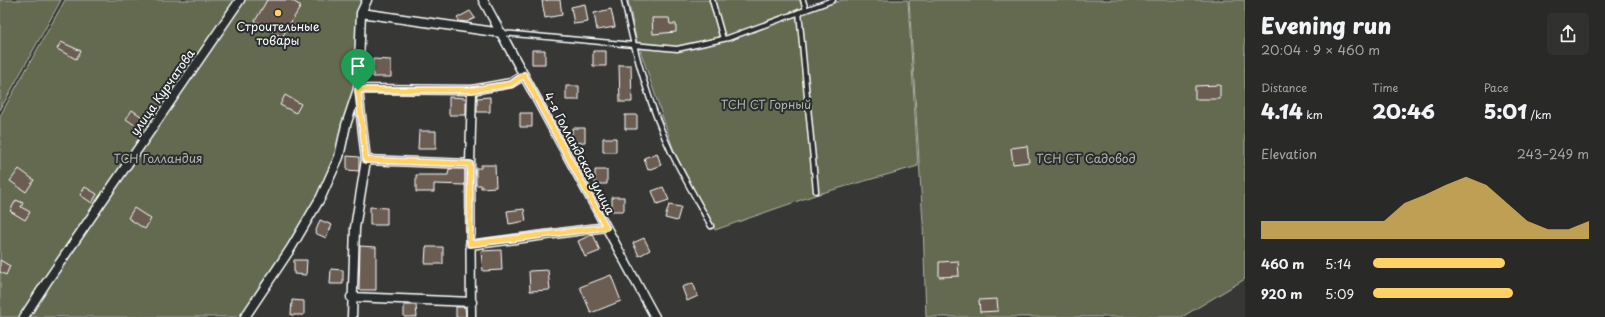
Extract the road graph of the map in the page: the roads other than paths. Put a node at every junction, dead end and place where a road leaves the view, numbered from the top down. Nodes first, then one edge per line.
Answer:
1 (240, 0) edge
2 (367, 0) edge
3 (483, 0) edge
4 (624, 0) edge
5 (712, 0) edge
6 (803, 0) edge
7 (833, 0) edge
8 (806, 10) junction
9 (799, 12) junction
10 (361, 14) junction
11 (502, 33) junction
12 (723, 39) junction
13 (634, 44) junction
14 (524, 75) junction
15 (358, 90) junction
16 (472, 90) junction
17 (366, 160) junction
18 (470, 164) junction
19 (816, 191) dead end
20 (711, 226) dead end
21 (606, 227) junction
22 (470, 244) junction
23 (352, 297) junction
24 (472, 302) junction
25 (24, 317) edge
26 (245, 317) edge
27 (352, 317) edge
28 (471, 317) edge
29 (655, 317) edge

1 - 25 street, улица Курчатова
2 - 10 street
3 - 11 street, 4-я Голландская улица
4 - 13 lane
5 - 12 lane
6 - 8 lane
7 - 8 lane
8 - 9 lane
9 - 12 lane
9 - 19 lane
10 - 11 street
10 - 15 street
11 - 13 lane
11 - 14 street, 4-я Голландская улица
12 - 13 lane
13 - 20 lane
14 - 16 street
14 - 21 street, 4-я Голландская улица
15 - 16 street
15 - 17 street
15 - 26 street
16 - 18 street
17 - 18 street
17 - 23 street
18 - 22 street
21 - 22 street
21 - 29 street, 4-я Голландская улица
22 - 24 street
23 - 24 street
23 - 27 street
24 - 28 street

